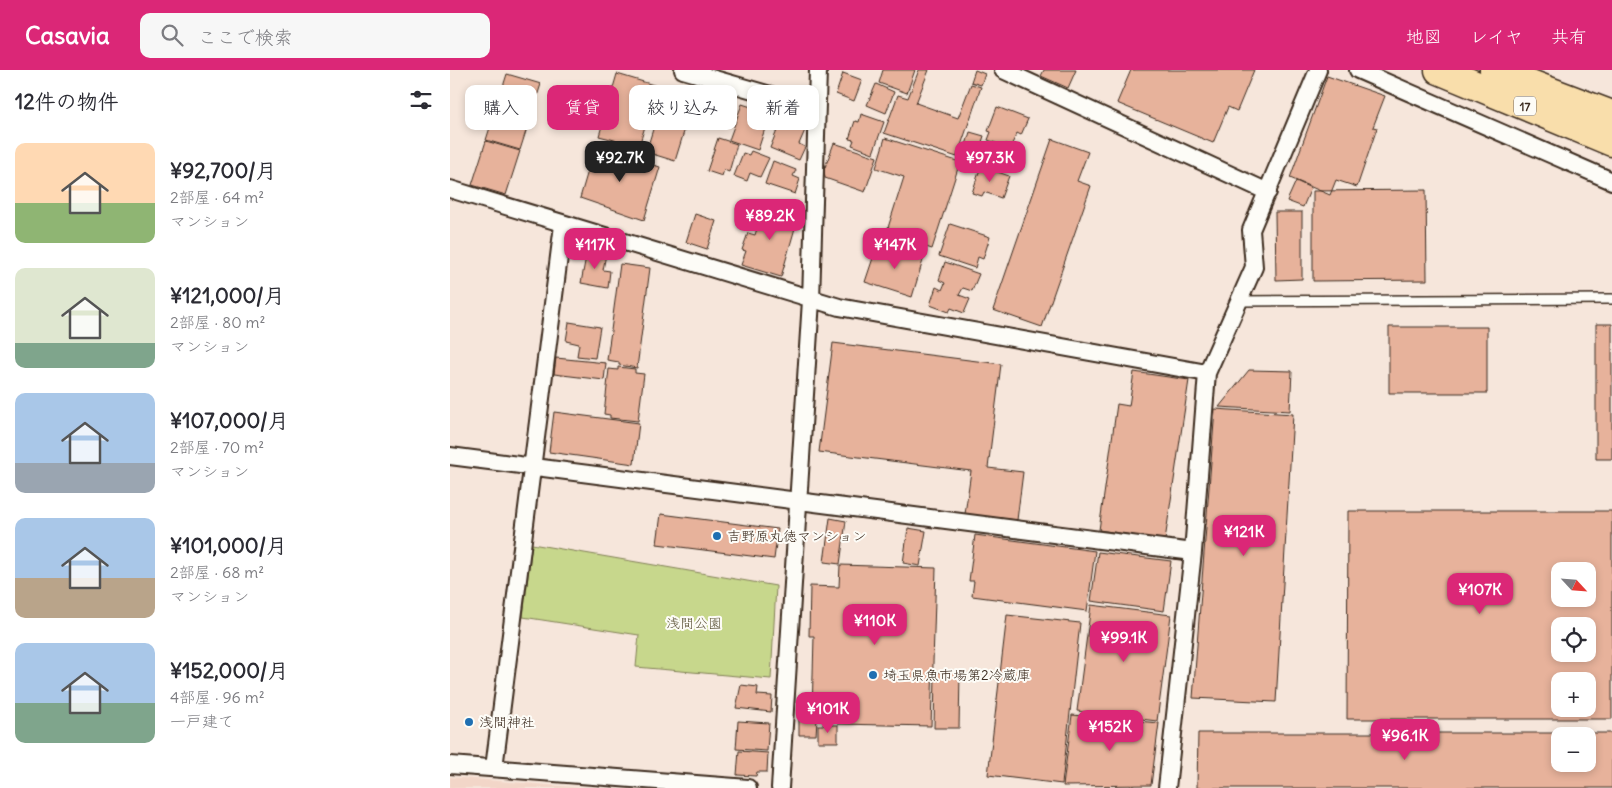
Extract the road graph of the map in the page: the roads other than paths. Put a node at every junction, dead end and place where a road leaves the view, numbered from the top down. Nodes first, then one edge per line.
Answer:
1 (683, 70) edge
2 (818, 70) edge
3 (1003, 70) edge
4 (1318, 70) edge
5 (1358, 70) edge
6 (1439, 70) edge
7 (1494, 70) edge
8 (1542, 70) edge
9 (817, 85) edge
10 (747, 88) edge
11 (1612, 104) edge
12 (1612, 115) edge
13 (815, 130) edge
14 (1612, 142) edge
15 (1612, 181) edge
16 (450, 189) edge
17 (1268, 192) junction
18 (563, 225) junction
19 (1612, 299) edge
20 (811, 300) junction
21 (1240, 300) junction
22 (1207, 373) junction
23 (450, 456) edge
24 (532, 466) junction
25 (797, 500) junction
26 (1193, 552) junction
27 (450, 764) edge
28 (494, 768) junction
29 (748, 788) edge
30 (780, 788) edge
31 (1167, 788) edge

1 - 10 street
2 - 9 street
3 - 17 street
4 - 17 street
5 - 15 street
6 - 14 highway, 17
7 - 12 highway, 17
8 - 11 highway
13 - 20 street
16 - 18 street
17 - 21 street
18 - 20 street
18 - 24 street
19 - 21 lane
20 - 22 street
20 - 25 street
21 - 22 street
22 - 26 street
23 - 24 street
24 - 25 street
24 - 28 street
25 - 26 street
25 - 30 street
26 - 31 street
27 - 28 street
28 - 29 street

